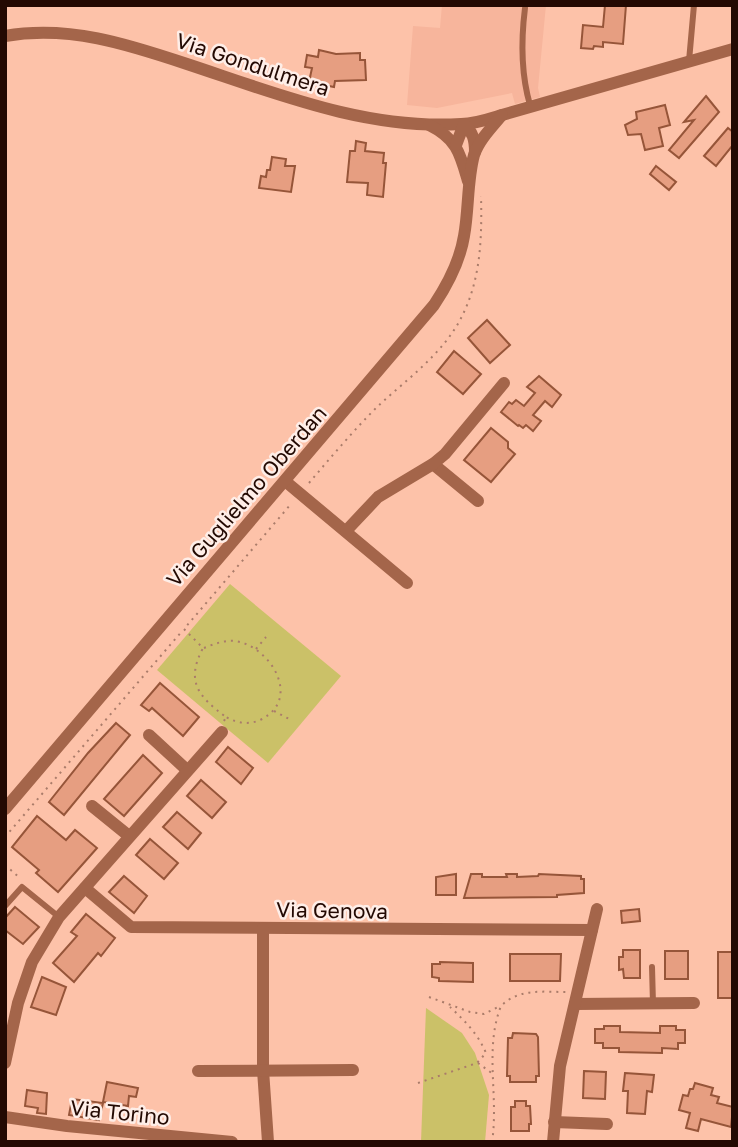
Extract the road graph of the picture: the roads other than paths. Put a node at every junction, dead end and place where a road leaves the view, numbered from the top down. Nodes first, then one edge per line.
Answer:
1 (694, 5) edge
2 (5, 36) edge
3 (523, 48) junction
4 (733, 49) edge
5 (689, 61) junction
6 (530, 105) junction
7 (502, 115) junction
8 (464, 124) junction
9 (428, 125) junction
10 (456, 145) junction
11 (475, 152) junction
12 (475, 186) junction
13 (505, 383) dead end
14 (433, 464) junction
15 (285, 481) junction
16 (478, 501) dead end
17 (346, 531) junction
18 (407, 583) dead end
19 (222, 732) road end
20 (149, 735) dead end
21 (187, 770) junction
22 (92, 806) dead end
23 (5, 809) edge
24 (129, 836) junction
25 (85, 888) junction
26 (5, 906) edge
27 (597, 909) dead end
28 (60, 917) junction
29 (263, 928) junction
30 (592, 930) junction
31 (652, 967) dead end
32 (577, 998) junction
33 (694, 1003) dead end
34 (653, 1004) junction
35 (8, 1040) edge
36 (5, 1063) edge
37 (263, 1070) junction
38 (353, 1070) dead end
39 (198, 1071) dead end
40 (5, 1117) edge
41 (554, 1122) junction
42 (607, 1124) dead end
43 (232, 1142) edge
44 (268, 1142) edge
45 (553, 1142) edge

1 - 5 lane
2 - 9 street, Via Gondulmera
3 - 3 lane
3 - 6 lane
4 - 5 street, Via Gondulmera
5 - 6 street, Via Gondulmera
6 - 7 street, Via Gondulmera
7 - 8 street, Via Gondulmera
7 - 11 street, Via Guglielmo Oberdan
8 - 9 street, Via Gondulmera
8 - 10 street
8 - 11 street
9 - 10 street
10 - 12 street, Via Guglielmo Oberdan
11 - 12 street, Via Guglielmo Oberdan
12 - 15 street, Via Guglielmo Oberdan
13 - 14 street
14 - 16 street
14 - 17 street
15 - 17 street
15 - 23 street, Via Guglielmo Oberdan
17 - 18 street
19 - 21 street
20 - 21 street
21 - 24 street
22 - 24 street
24 - 25 street
25 - 28 street
25 - 29 street, Via Genova
26 - 28 lane
27 - 30 street
28 - 35 street
29 - 30 street, Via Genova
29 - 37 street
30 - 32 street
31 - 34 lane
32 - 34 street
32 - 41 street
33 - 34 street
35 - 36 street
37 - 38 street
37 - 39 street
37 - 44 street
40 - 43 street, Via Torino
41 - 42 street
41 - 45 street

